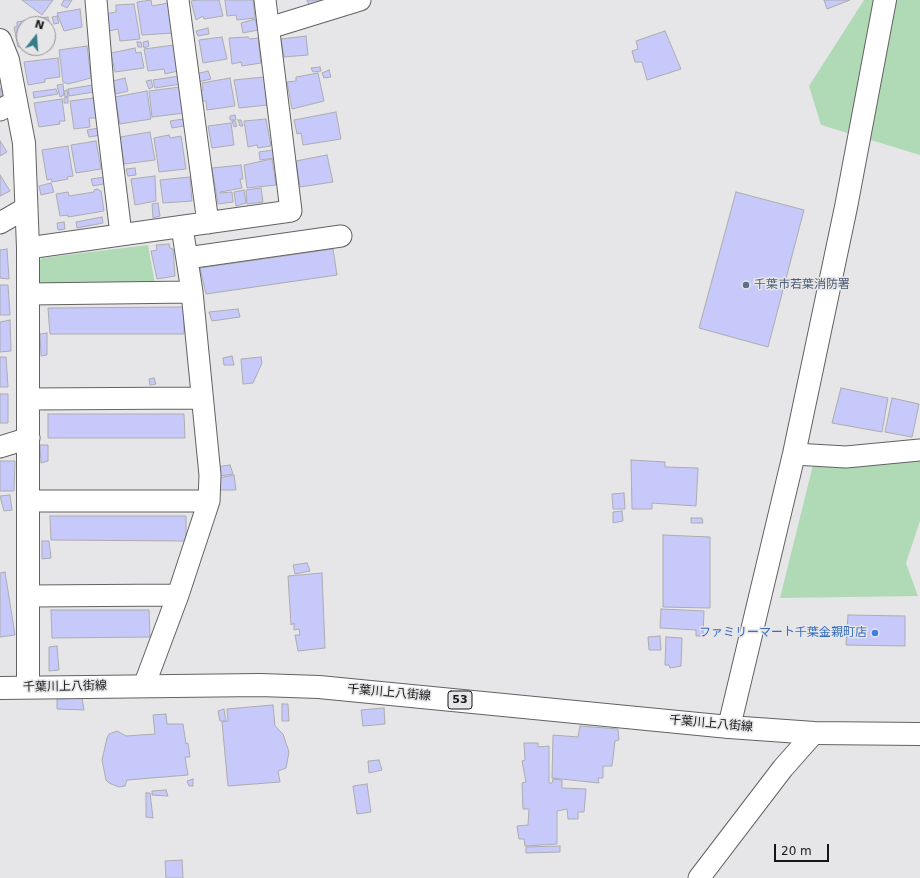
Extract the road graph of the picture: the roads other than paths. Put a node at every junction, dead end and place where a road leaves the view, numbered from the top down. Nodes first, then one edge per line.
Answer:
1 (96, 0) edge
2 (178, 0) edge
3 (265, 0) edge
4 (360, 0) edge
5 (885, 0) edge
6 (269, 28) junction
7 (0, 40) edge
8 (8, 105) edge
9 (26, 208) junction
10 (0, 223) edge
11 (208, 223) junction
12 (182, 227) junction
13 (121, 234) junction
14 (342, 236) dead end
15 (28, 248) junction
16 (187, 258) junction
17 (192, 292) junction
18 (28, 294) junction
19 (201, 398) junction
20 (28, 399) junction
21 (29, 438) junction
22 (0, 447) edge
23 (920, 450) edge
24 (794, 454) junction
25 (28, 501) junction
26 (209, 501) junction
27 (178, 595) junction
28 (29, 596) junction
29 (144, 686) junction
30 (28, 687) junction
31 (0, 688) edge
32 (729, 727) junction
33 (814, 733) junction
34 (920, 734) edge
35 (699, 878) edge

1 - 13 street
2 - 11 street
3 - 6 street
4 - 6 street
5 - 24 street
6 - 11 street
7 - 8 street
8 - 9 street
9 - 10 street
9 - 15 street
11 - 12 street
12 - 13 street
12 - 16 street
13 - 15 street
14 - 16 street
15 - 18 street
16 - 17 street
17 - 18 street
17 - 19 street
18 - 20 street
19 - 20 street
19 - 26 street
20 - 21 street
21 - 22 street
21 - 25 street
23 - 24 street
24 - 32 street
25 - 26 street
25 - 28 street
26 - 27 street
27 - 28 street
27 - 29 street
28 - 30 street
29 - 30 street, 千葉川上八街線 / 53
29 - 32 street, 千葉川上八街線 / 53
30 - 31 street, 千葉川上八街線 / 53
32 - 33 street, 千葉川上八街線 / 53
33 - 34 street, 千葉川上八街線 / 53
33 - 35 street

